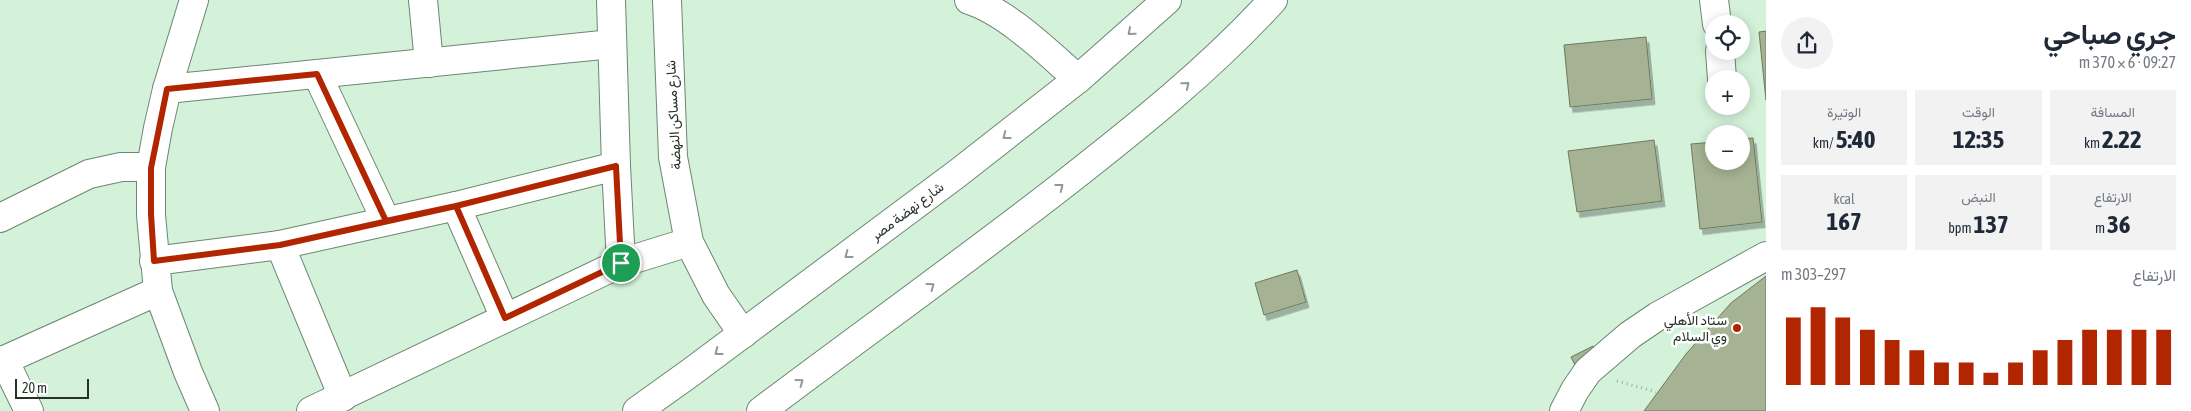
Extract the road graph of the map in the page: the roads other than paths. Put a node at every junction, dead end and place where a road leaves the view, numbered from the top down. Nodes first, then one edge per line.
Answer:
1 (194, 0) edge
2 (423, 0) edge
3 (611, 0) edge
4 (667, 0) edge
5 (969, 0) edge
6 (1168, 0) edge
7 (1273, 0) edge
8 (1714, 0) edge
9 (1716, 15) edge
10 (612, 44) junction
11 (429, 62) junction
12 (317, 74) junction
13 (1078, 79) junction
14 (167, 89) junction
15 (616, 166) junction
16 (151, 168) junction
17 (456, 206) junction
18 (0, 218) edge
19 (386, 221) junction
20 (690, 242) junction
21 (280, 245) junction
22 (1766, 256) edge
23 (154, 261) junction
24 (621, 263) junction
25 (158, 291) junction
26 (505, 318) junction
27 (743, 334) junction
28 (2, 361) edge
29 (343, 397) junction
30 (1577, 408) edge
31 (29, 411) edge
32 (205, 411) edge
33 (311, 411) edge
34 (637, 411) edge
35 (761, 411) edge

1 - 14 street
2 - 11 street
3 - 10 street
4 - 20 street, شارع مساكن النهضة
5 - 13 street
6 -> 13 street, شارع نهضة مصر
35 -> 7 street
8 - 9 street
10 - 11 street
10 - 15 street
11 - 12 street
12 - 14 street
12 - 19 street
13 -> 27 street, شارع نهضة مصر
14 - 16 street
15 - 17 street
15 - 24 street
16 - 18 street
16 - 23 street
17 - 19 street
17 - 26 street
19 - 21 street
20 - 24 street
20 - 27 street, شارع مساكن النهضة
21 - 23 street
21 - 29 street
22 - 30 street
23 - 25 street
24 - 26 street
25 - 28 street
25 - 32 street
26 - 29 street
27 -> 34 street, شارع نهضة مصر
28 - 31 street
29 - 33 street

